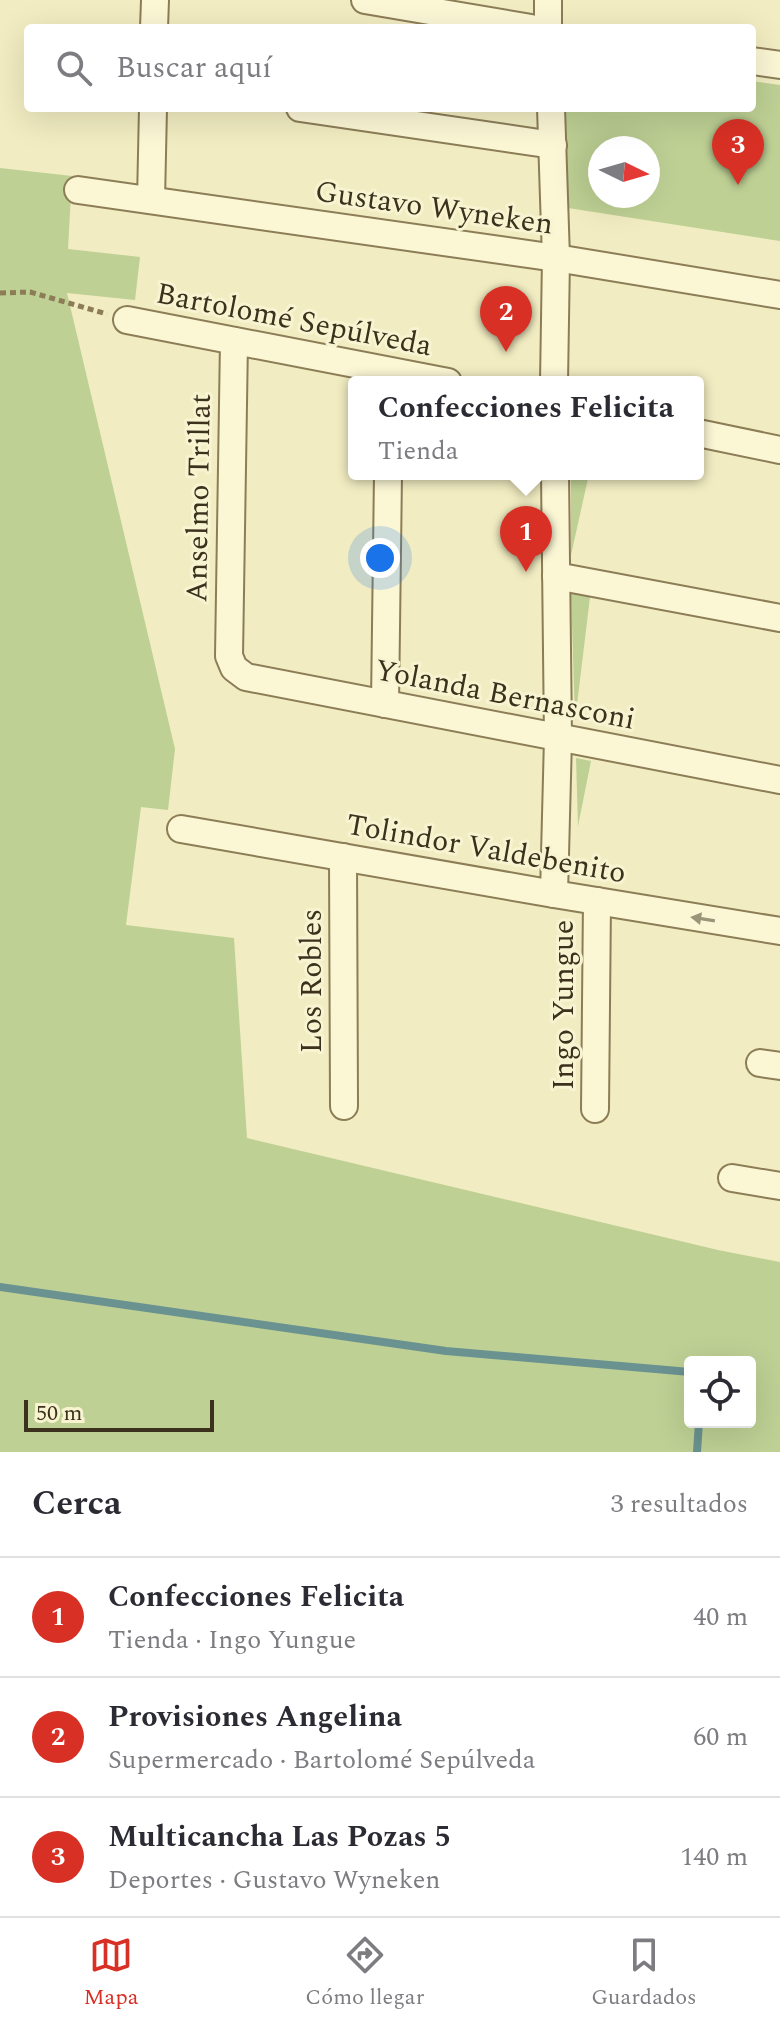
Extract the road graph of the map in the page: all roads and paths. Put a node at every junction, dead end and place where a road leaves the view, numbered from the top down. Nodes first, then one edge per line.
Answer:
1 (155, 0) edge
2 (365, 0) edge
3 (548, 0) edge
4 (154, 24) edge
5 (507, 24) edge
6 (548, 24) edge
7 (756, 62) edge
8 (780, 65) edge
9 (153, 112) edge
10 (327, 112) edge
11 (551, 112) edge
12 (553, 145) junction
13 (78, 190) dead end
14 (151, 200) junction
15 (556, 258) junction
16 (0, 293) edge
17 (780, 295) edge
18 (127, 320) joint
19 (234, 341) junction
20 (389, 376) edge
21 (554, 376) edge
22 (704, 434) edge
23 (780, 450) edge
24 (388, 480) edge
25 (555, 480) edge
26 (556, 576) junction
27 (780, 618) edge
28 (229, 656) joint
29 (385, 704) junction
30 (558, 738) junction
31 (780, 780) edge
32 (181, 829) dead end
33 (343, 857) junction
34 (554, 894) junction
35 (597, 901) junction
36 (780, 931) edge
37 (344, 1106) dead end
38 (595, 1109) dead end
39 (732, 1178) dead end
40 (780, 1186) edge

1 - 4 street
2 - 5 street
3 - 6 street
7 - 8 street
9 - 14 street
10 - 12 street
11 - 12 street
12 - 15 street
13 - 14 street, Gustavo Wyneken
14 - 15 street, Gustavo Wyneken
15 - 17 street, Gustavo Wyneken
15 - 21 street
16 - 18 path
18 - 19 street, Bartolomé Sepúlveda
19 - 20 street, Bartolomé Sepúlveda
19 - 28 street, Anselmo Trillat
22 - 23 street
24 - 29 street
25 - 26 street, Ingo Yungue
26 - 27 street
26 - 30 street, Ingo Yungue
28 - 29 street, Yolanda Bernasconi
29 - 30 street, Yolanda Bernasconi
30 - 31 street, Yolanda Bernasconi
30 - 34 street, Ingo Yungue
32 - 33 street, Tolindor Valdebenito
33 - 34 street, Tolindor Valdebenito
33 - 37 street, Los Robles
34 - 35 street, Tolindor Valdebenito
36 -> 35 street, Tolindor Valdebenito
35 - 38 street, Ingo Yungue
39 - 40 street

